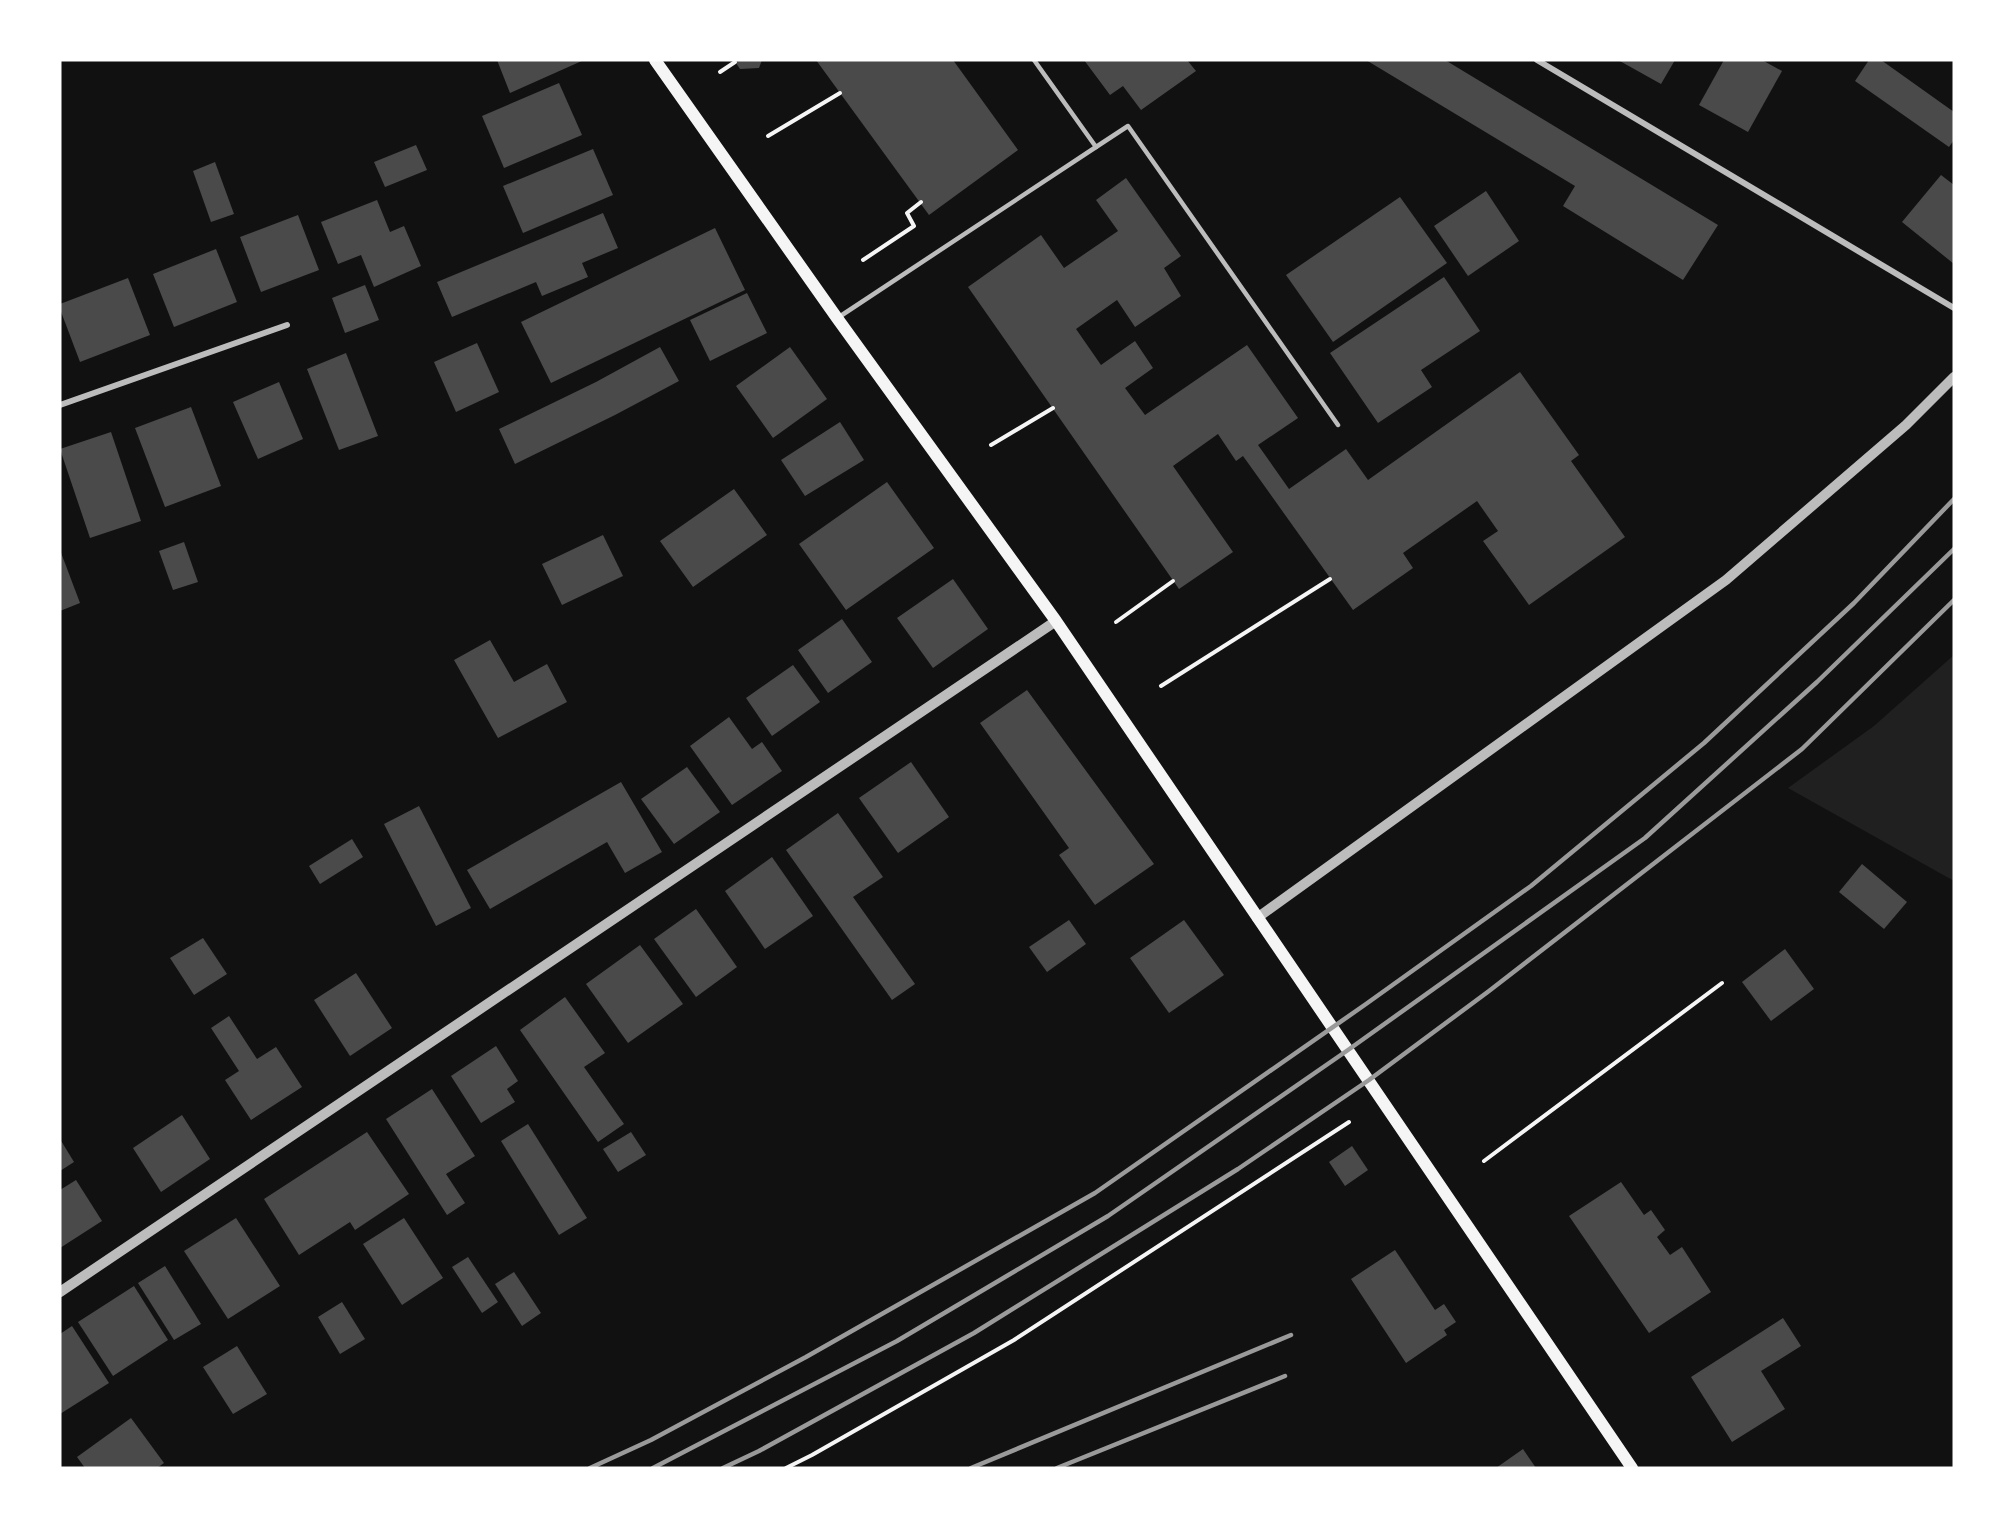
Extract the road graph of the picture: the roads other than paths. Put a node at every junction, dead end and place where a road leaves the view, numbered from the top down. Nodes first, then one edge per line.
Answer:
1 (655, 60) edge
2 (1034, 60) edge
3 (1537, 60) edge
4 (1096, 147) junction
5 (1954, 308) edge
6 (837, 318) junction
7 (287, 326) dead end
8 (1954, 377) edge
9 (60, 405) edge
10 (1338, 424) dead end
11 (1056, 621) junction
12 (1257, 918) junction
13 (60, 1292) edge
14 (1632, 1468) edge

1 - 6 main road
2 - 4 lane
3 - 5 street
4 - 6 lane
4 - 10 lane
6 - 11 main road
7 - 9 street
8 - 12 street
11 - 12 main road
11 - 13 street
12 - 14 main road

